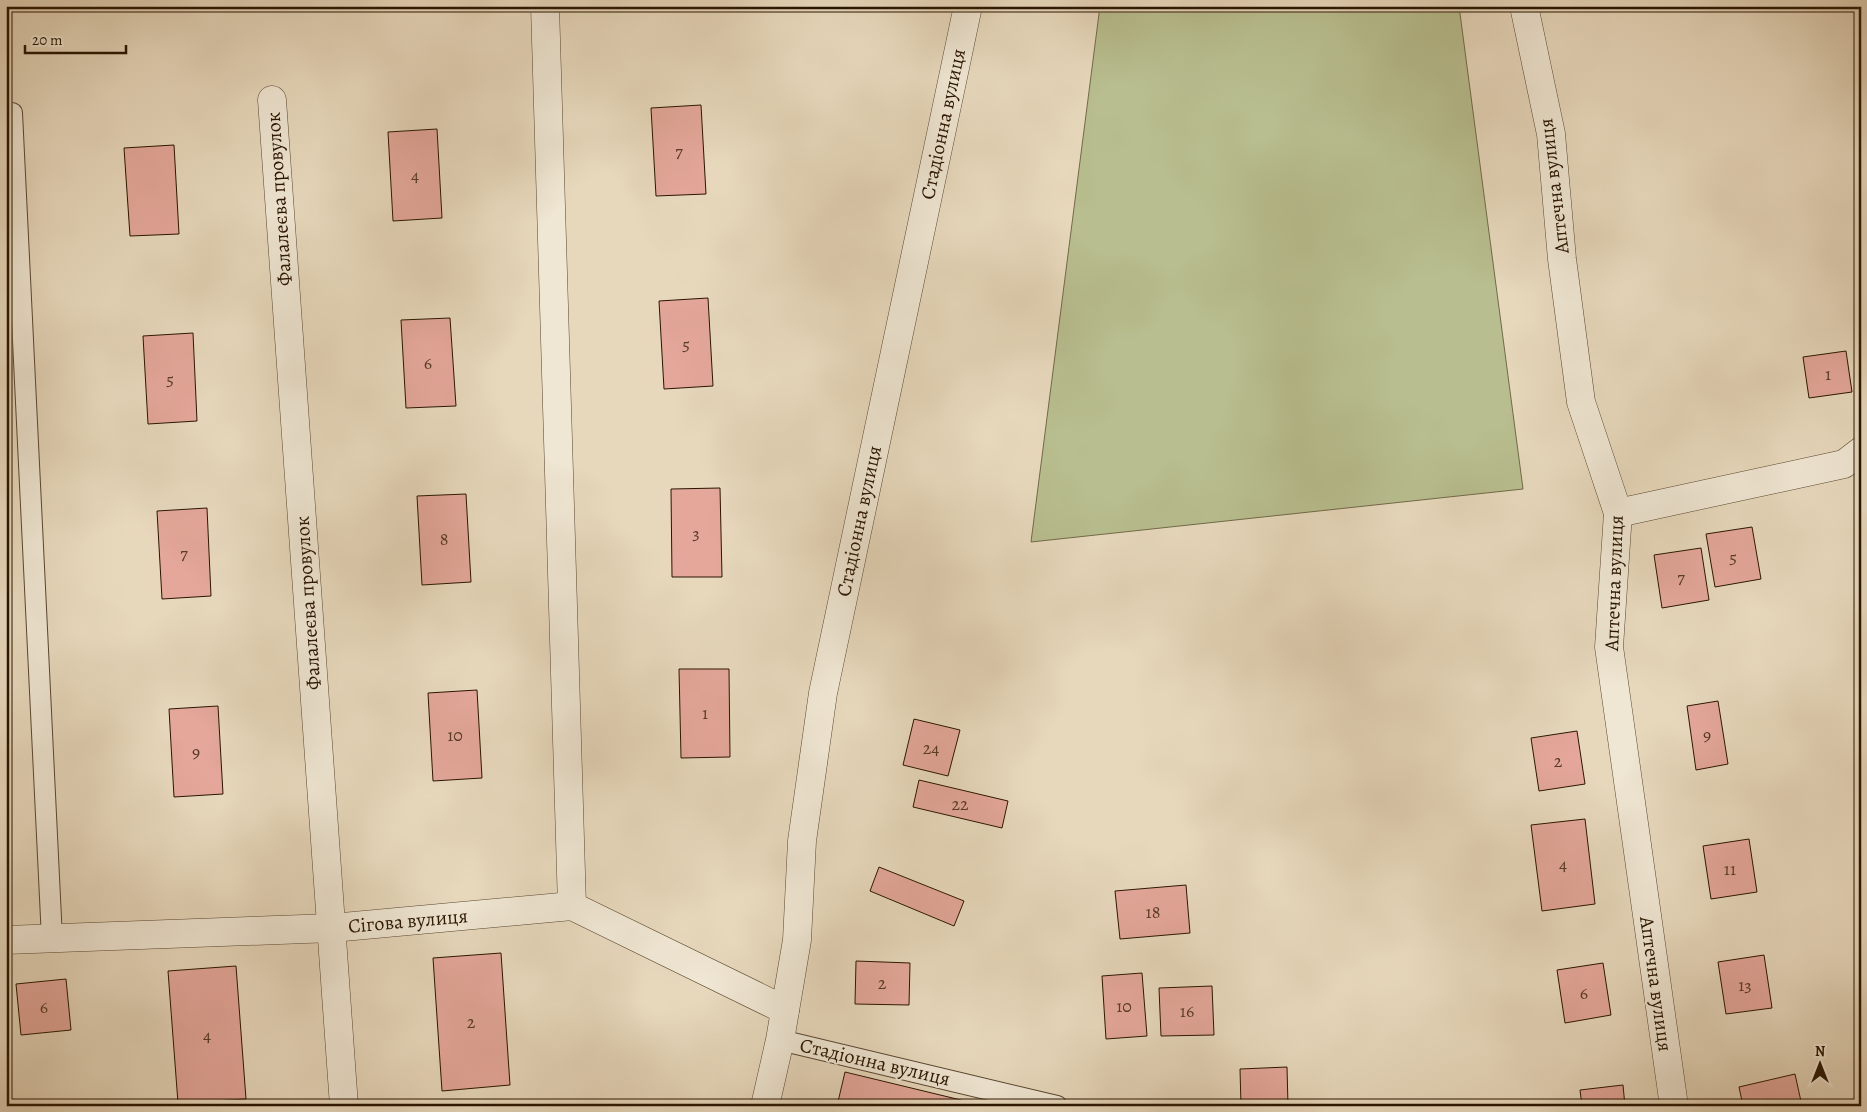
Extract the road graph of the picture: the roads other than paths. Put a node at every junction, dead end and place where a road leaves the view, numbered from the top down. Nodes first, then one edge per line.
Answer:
1 (545, 6) edge
2 (968, 6) edge
3 (1524, 6) edge
4 (272, 100) dead end
5 (12, 113) dead end
6 (1861, 451) edge
7 (1618, 513) junction
8 (572, 906) junction
9 (332, 928) junction
10 (52, 939) junction
11 (6, 940) edge
12 (785, 1010) junction
13 (780, 1040) junction
14 (344, 1106) edge
15 (765, 1106) edge
16 (1057, 1106) edge
17 (1674, 1106) edge

1 - 8 street
2 - 12 street, Стадіонна вулиця
3 - 7 street, Аптечна вулиця
4 - 9 street, Фалалеєва провулок
5 - 10 lane
6 - 7 street
7 - 17 street, Аптечна вулиця
8 - 9 street, Сігова вулиця
8 - 12 street
9 - 10 street, Сігова вулиця
9 - 14 street, Фалалеєва провулок
10 - 11 street, Сігова вулиця
12 - 13 street, Стадіонна вулиця
13 - 15 street, Стадіонна вулиця
13 - 16 lane, Стадіонна вулиця

